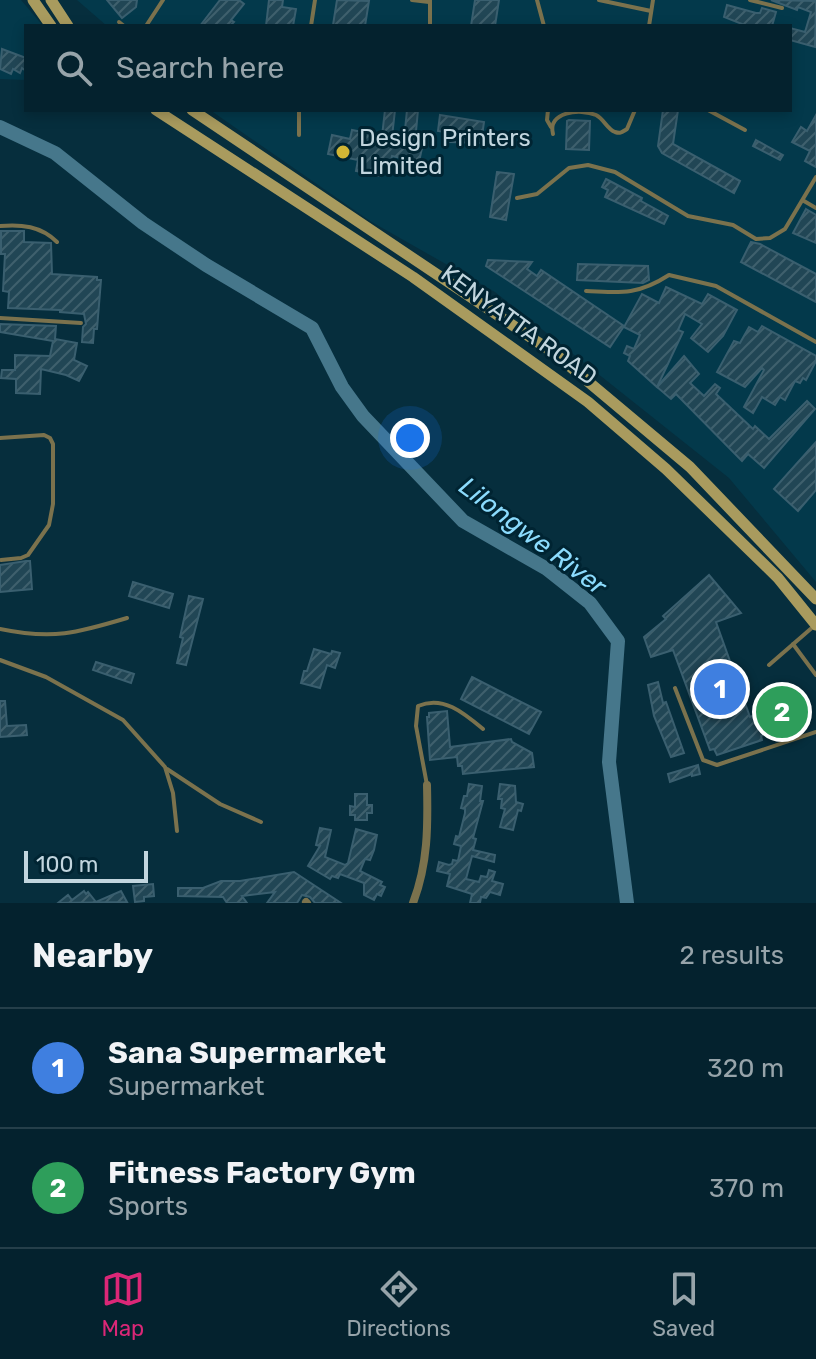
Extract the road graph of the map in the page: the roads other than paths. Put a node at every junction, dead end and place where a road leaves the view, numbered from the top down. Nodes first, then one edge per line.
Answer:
1 (33, 0) edge
2 (51, 0) edge
3 (163, 0) edge
4 (315, 0) edge
5 (412, 0) edge
6 (537, 0) edge
7 (599, 0) edge
8 (653, 0) edge
9 (750, 0) edge
10 (430, 1) edge
11 (782, 8) dead end
12 (651, 11) junction
13 (119, 22) dead end
14 (50, 24) edge
15 (67, 24) edge
16 (122, 24) edge
17 (147, 24) edge
18 (311, 24) edge
19 (430, 24) edge
20 (543, 24) edge
21 (649, 24) edge
22 (159, 112) edge
23 (195, 112) edge
24 (299, 112) edge
25 (548, 112) edge
26 (576, 112) edge
27 (585, 112) edge
28 (634, 112) edge
29 (712, 112) edge
30 (551, 127) junction
31 (745, 130) dead end
32 (553, 134) dead end
33 (299, 135) dead end
34 (816, 177) edge
35 (517, 198) dead end
36 (804, 201) junction
37 (816, 208) edge
38 (0, 226) edge
39 (57, 242) dead end
40 (586, 291) dead end
41 (0, 318) edge
42 (81, 323) dead end
43 (816, 342) edge
44 (0, 438) edge
45 (1, 560) edge
46 (816, 599) edge
47 (127, 618) dead end
48 (816, 625) edge
49 (0, 629) edge
50 (793, 644) junction
51 (0, 660) edge
52 (769, 665) dead end
53 (816, 675) edge
54 (675, 688) dead end
55 (483, 729) dead end
56 (816, 732) edge
57 (165, 767) junction
58 (427, 785) joint
59 (261, 822) dead end
60 (177, 831) dead end
61 (413, 903) edge

1 - 14 main road
2 - 15 main road
3 - 17 lane
4 - 18 lane
5 - 10 lane
6 - 20 lane
7 - 12 lane
8 - 12 lane
9 - 11 lane
10 - 19 lane
12 - 21 lane
13 - 16 lane
22 - 48 main road, KENYATTA ROAD
23 - 46 main road, KENYATTA ROAD
24 - 33 lane
25 - 30 lane
26 - 30 lane
27 - 28 lane
29 - 31 lane
30 - 32 lane
34 - 36 lane
35 - 36 lane
36 - 37 lane
38 - 39 lane
40 - 43 lane
41 - 42 lane
44 - 45 lane
47 - 49 lane
48 - 50 lane
50 - 52 lane
50 - 53 lane
51 - 57 lane
54 - 56 lane
55 - 58 lane
57 - 59 lane
57 - 60 lane
58 - 61 street

